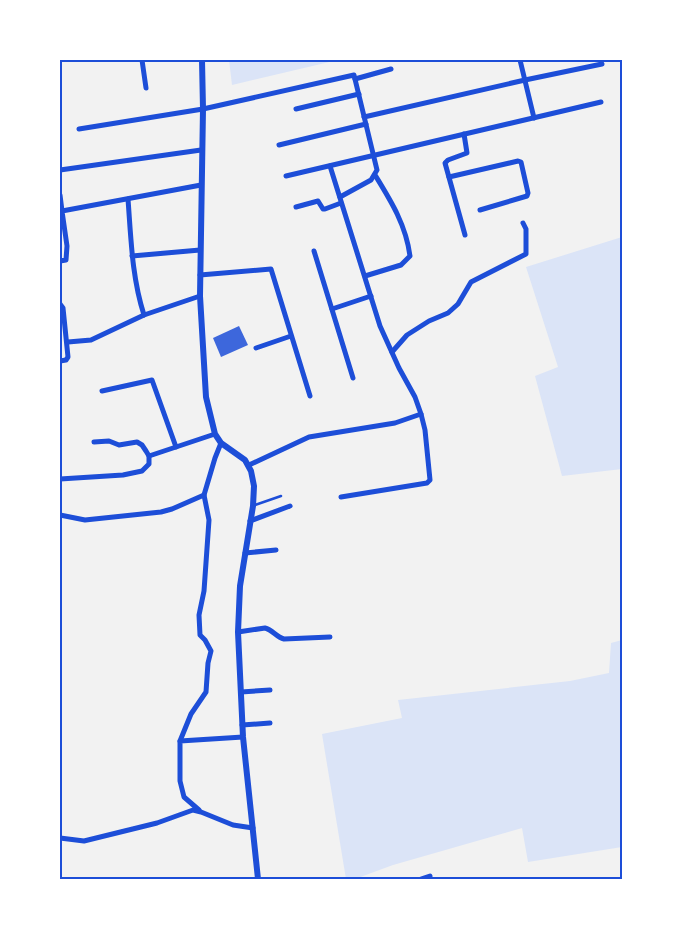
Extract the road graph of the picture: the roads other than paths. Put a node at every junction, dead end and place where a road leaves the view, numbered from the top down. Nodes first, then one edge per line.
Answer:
1 (142, 60) edge
2 (202, 60) edge
3 (520, 60) edge
4 (602, 64) dead end
5 (391, 70) dead end
6 (355, 79) junction
7 (525, 80) junction
8 (146, 88) dead end
9 (358, 94) junction
10 (601, 102) dead end
11 (203, 109) junction
12 (296, 109) dead end
13 (364, 117) junction
14 (534, 118) junction
15 (366, 124) junction
16 (79, 129) dead end
17 (464, 134) junction
18 (279, 145) dead end
19 (202, 150) junction
20 (374, 155) junction
21 (330, 166) junction
22 (60, 170) edge
23 (375, 174) junction
24 (286, 176) dead end
25 (449, 177) junction
26 (201, 185) junction
27 (60, 195) edge
28 (340, 196) junction
29 (128, 199) junction
30 (341, 203) junction
31 (296, 207) dead end
32 (480, 210) dead end
33 (61, 212) edge
34 (523, 223) dead end
35 (465, 235) dead end
36 (200, 250) junction
37 (314, 251) dead end
38 (132, 256) junction
39 (60, 262) edge
40 (200, 275) junction
41 (365, 276) junction
42 (200, 296) junction
43 (371, 296) junction
44 (60, 304) edge
45 (332, 309) junction
46 (144, 315) junction
47 (62, 316) edge
48 (292, 336) junction
49 (68, 342) junction
50 (256, 348) dead end
51 (392, 352) junction
52 (60, 361) edge
53 (353, 378) dead end
54 (102, 391) dead end
55 (310, 396) dead end
56 (421, 414) junction
57 (215, 434) junction
58 (94, 442) dead end
59 (221, 443) junction
60 (176, 447) junction
61 (149, 456) junction
62 (248, 465) junction
63 (60, 479) edge
64 (204, 495) junction
65 (282, 496) dead end
66 (342, 497) dead end
67 (253, 506) junction
68 (290, 506) dead end
69 (60, 515) edge
70 (250, 520) junction
71 (276, 550) dead end
72 (245, 553) junction
73 (238, 632) junction
74 (330, 637) dead end
75 (270, 690) dead end
76 (241, 692) junction
77 (270, 723) dead end
78 (242, 725) junction
79 (242, 737) junction
80 (180, 742) junction
81 (201, 812) junction
82 (253, 828) junction
83 (60, 838) edge
84 (430, 876) dead end
85 (258, 879) edge
86 (421, 879) edge

1 - 8 street
2 - 11 street
3 - 7 street
4 - 7 street
5 - 6 street
6 - 9 street
6 - 11 street
7 - 13 street
7 - 14 street
9 - 12 street
9 - 13 street
10 - 14 street
11 - 16 street
11 - 19 street
13 - 15 street
14 - 17 street
15 - 18 street
15 - 20 street
17 - 20 street
17 - 25 street
19 - 22 street
19 - 26 street
20 - 21 street
20 - 23 street
21 - 24 street
21 - 28 street
23 - 28 street
23 - 41 street
25 - 32 street
25 - 35 street
26 - 29 street
26 - 36 street
27 - 33 street
28 - 30 street
29 - 33 street
29 - 38 street
30 - 31 street
30 - 41 street
33 - 39 street
34 - 51 street
36 - 38 street
36 - 40 street
37 - 45 street
38 - 46 street
40 - 42 street
40 - 48 street
41 - 43 street
42 - 46 street
42 - 57 street
43 - 45 street
43 - 51 street
44 - 47 street
45 - 53 street
46 - 49 street
47 - 49 street
48 - 50 street
48 - 55 street
49 - 52 street
51 - 56 street
54 - 60 street
56 - 62 street
56 - 66 street
57 - 59 street
57 - 60 street
58 - 61 street
59 - 62 street
59 - 64 street
60 - 61 street
61 - 63 street
62 - 67 street
64 - 69 street
64 - 80 street
65 - 67 lane
67 - 70 street
68 - 70 street
70 - 72 street
71 - 72 street
72 - 73 street
73 - 74 street
73 - 76 street
75 - 76 street
76 - 78 street
77 - 78 street
78 - 79 street
79 - 80 street
79 - 82 street
80 - 81 street
81 - 82 street
81 - 83 street
82 - 85 street
84 - 86 street

